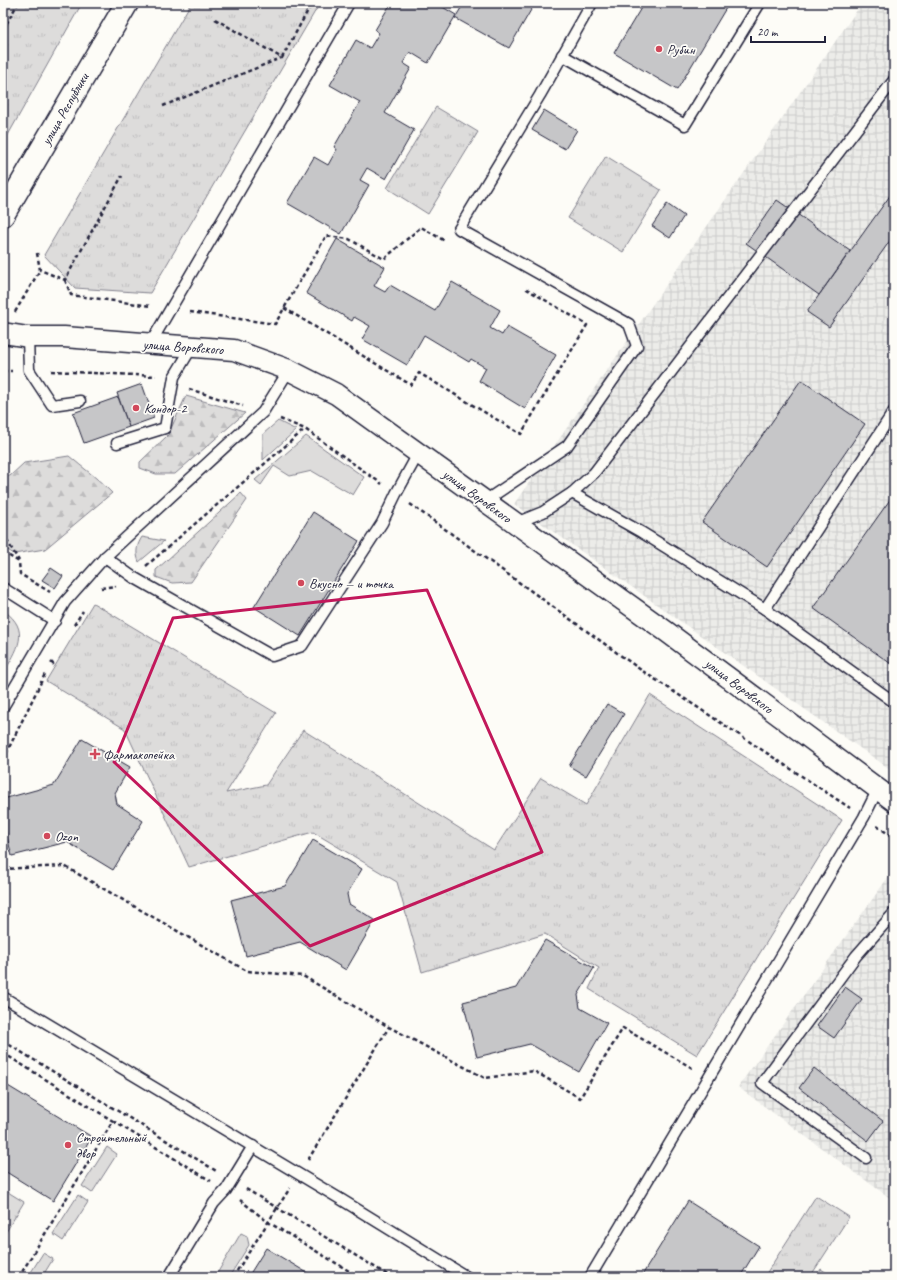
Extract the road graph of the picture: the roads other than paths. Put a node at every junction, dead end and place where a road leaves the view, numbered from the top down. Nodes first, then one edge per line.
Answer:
1 (127, 3) edge
2 (350, 3) edge
3 (592, 3) edge
4 (760, 3) edge
5 (562, 56) junction
6 (894, 80) edge
7 (3, 215) edge
8 (7, 325) edge
9 (28, 337) junction
10 (150, 344) junction
11 (192, 347) junction
12 (289, 370) junction
13 (80, 401) dead end
14 (894, 411) edge
15 (117, 443) dead end
16 (418, 454) junction
17 (572, 494) junction
18 (486, 501) junction
19 (516, 523) junction
20 (104, 557) junction
21 (3, 588) edge
22 (765, 609) junction
23 (55, 621) junction
24 (894, 702) edge
25 (3, 707) edge
26 (878, 789) junction
27 (894, 801) edge
28 (894, 912) edge
29 (3, 998) edge
30 (253, 1146) junction
31 (866, 1158) dead end
32 (169, 1277) edge
33 (467, 1277) edge
34 (590, 1277) edge

1 - 7 main road, улица Республики
2 - 10 lane
3 - 5 lane
4 - 5 lane
5 - 18 lane
6 - 17 lane
8 - 9 street, улица Воровского
9 - 10 street, улица Воровского
9 - 13 lane
10 - 11 street, улица Воровского
11 - 12 street, улица Воровского
11 - 15 lane
12 - 16 street, улица Воровского
12 - 20 lane
14 - 22 lane
16 - 18 street, улица Воровского
16 - 20 lane
17 - 19 lane
17 - 22 lane
18 - 19 street, улица Воровского
19 - 26 street, улица Воровского
20 - 23 lane
21 - 23 lane
22 - 24 lane
23 - 25 lane
26 - 27 street, улица Воровского
26 - 34 lane
28 - 31 lane
29 - 30 lane
30 - 32 lane
30 - 33 lane

